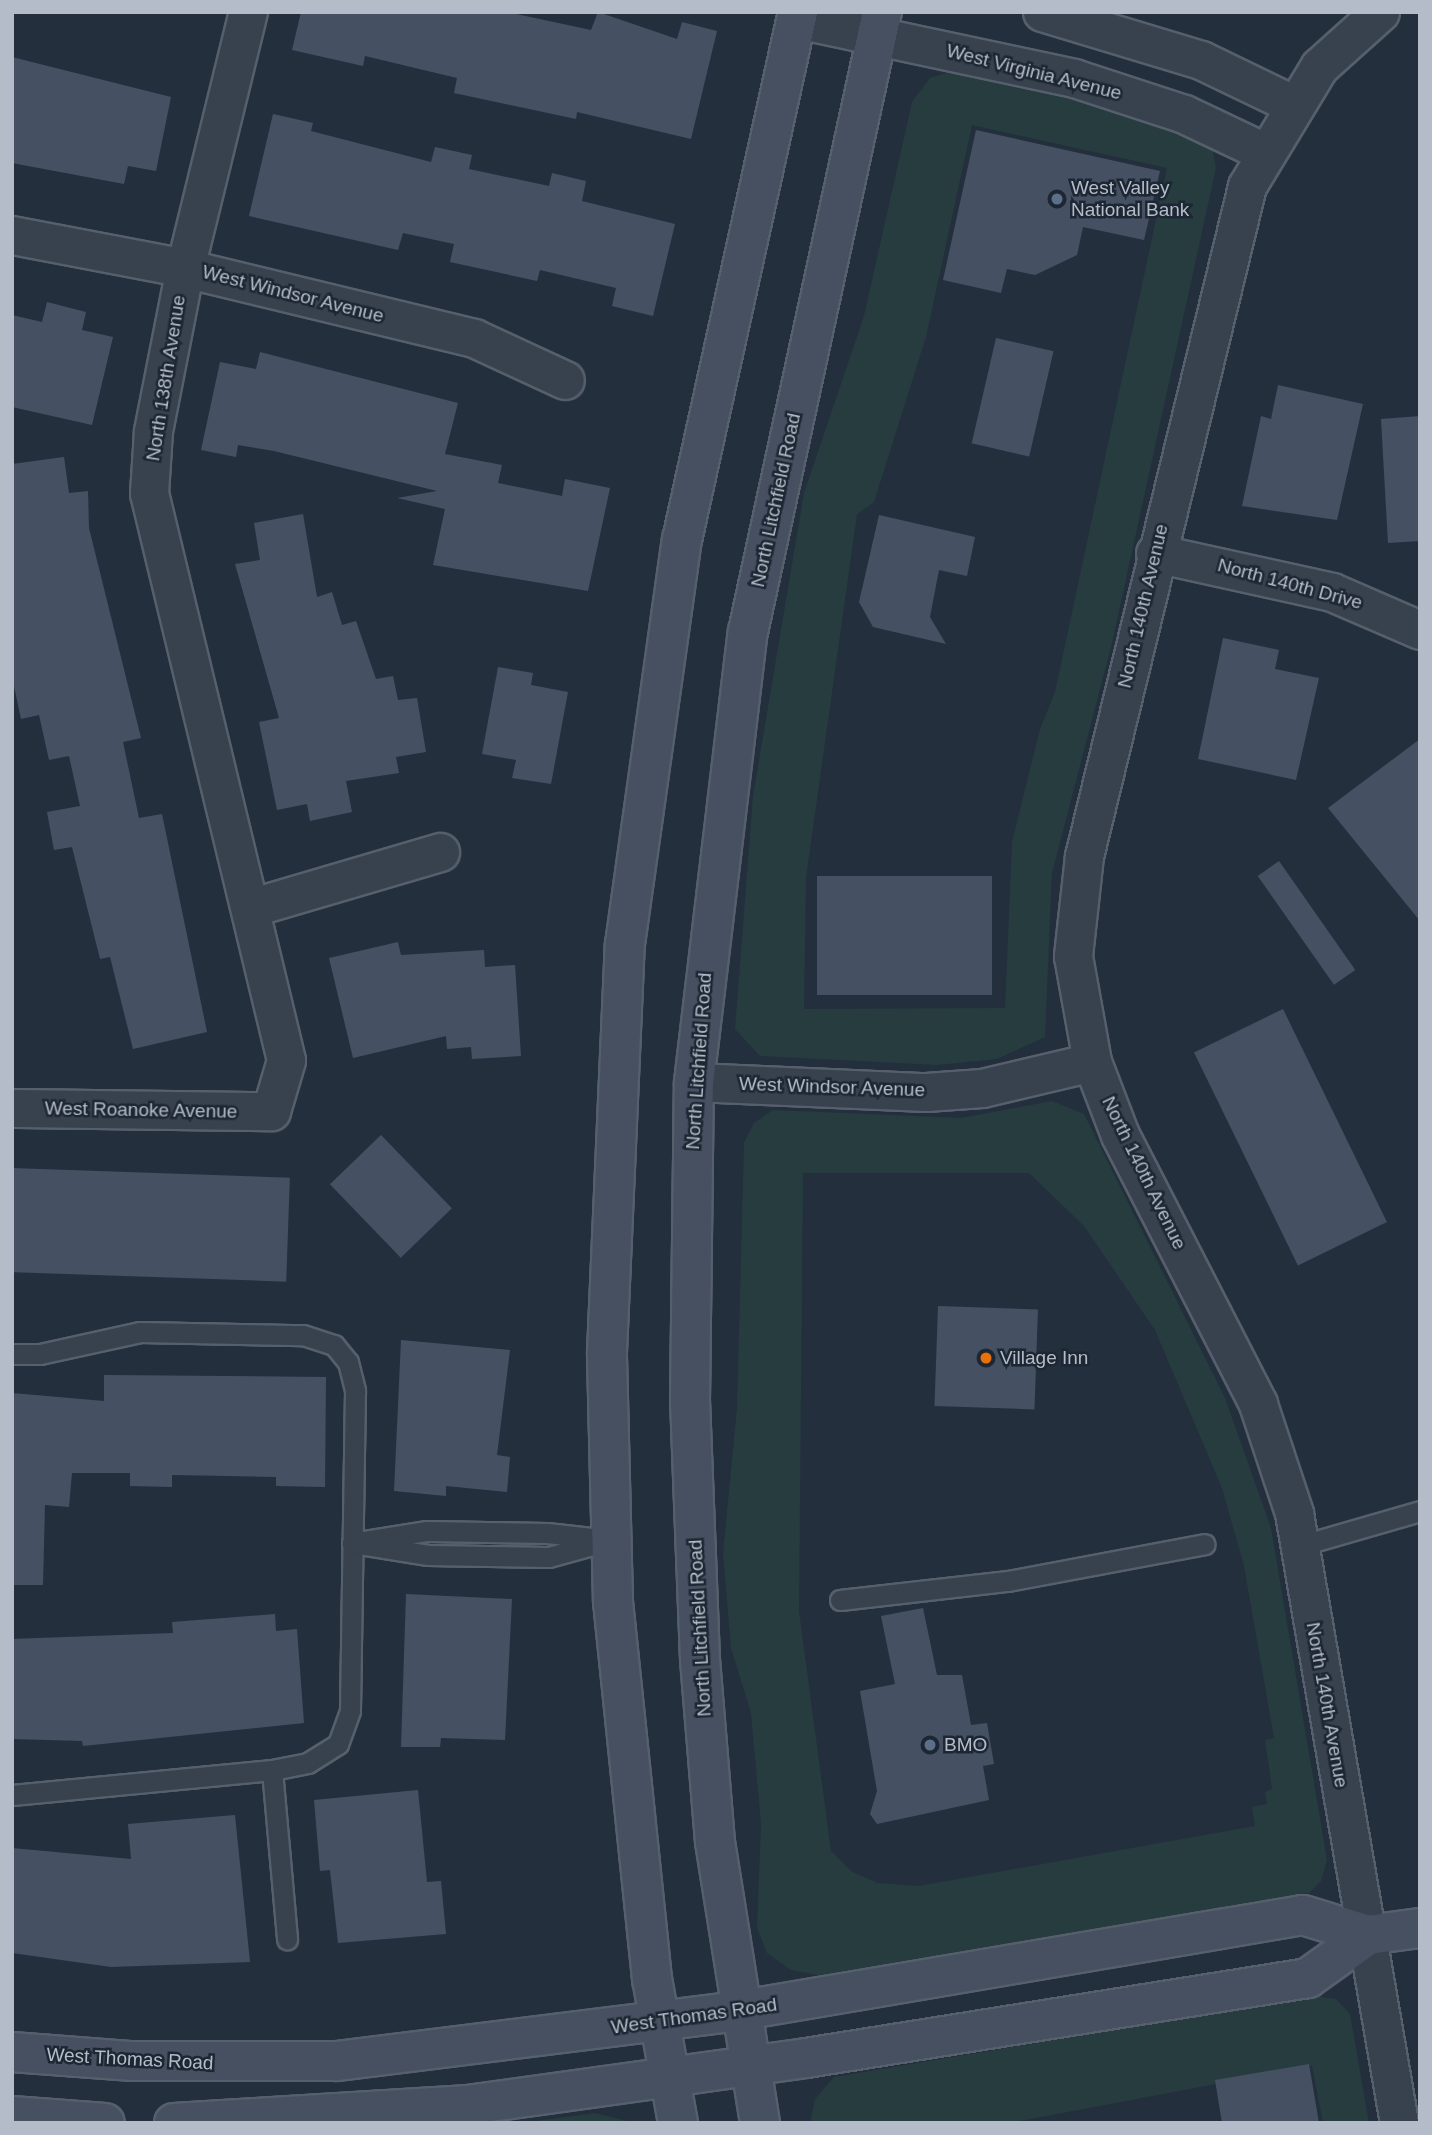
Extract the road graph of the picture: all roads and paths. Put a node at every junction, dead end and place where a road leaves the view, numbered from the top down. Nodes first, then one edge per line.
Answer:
1 (248, 12) edge
2 (1042, 12) edge
3 (1380, 12) edge
4 (797, 15) edge
5 (879, 24) edge
6 (1292, 104) junction
7 (1262, 151) junction
8 (12, 235) edge
9 (185, 268) junction
10 (565, 380) dead end
11 (1155, 552) junction
12 (1420, 630) edge
13 (440, 852) dead end
14 (253, 907) junction
15 (1091, 1062) junction
16 (694, 1082) junction
17 (12, 1108) edge
18 (271, 1111) joint
19 (12, 1354) edge
20 (1420, 1511) edge
21 (454, 1531) junction
22 (611, 1541) junction
23 (352, 1543) junction
24 (1205, 1544) dead end
25 (1299, 1546) junction
26 (455, 1555) junction
27 (840, 1600) dead end
28 (272, 1770) junction
29 (12, 1796) edge
30 (1420, 1928) edge
31 (1368, 1936) junction
32 (287, 1939) dead end
33 (737, 2011) junction
34 (659, 2022) junction
35 (12, 2052) edge
36 (748, 2067) junction
37 (670, 2077) junction
38 (12, 2116) edge
39 (105, 2123) edge
40 (174, 2123) edge
41 (678, 2123) edge
42 (760, 2123) edge
43 (1399, 2123) edge

1 - 9 street, North 138th Avenue
2 - 6 street
3 - 6 street, North 140th Avenue
4 - 5 street, West Virginia Avenue
4 - 22 main road
5 - 7 street, West Virginia Avenue
5 - 16 main road, North Litchfield Road
6 - 7 street, North 140th Avenue
7 - 11 street, North 140th Avenue
8 - 9 street, West Windsor Avenue
9 - 10 street, West Windsor Avenue
9 - 14 street, North 138th Avenue
11 - 12 street, North 140th Drive
11 - 15 street, North 140th Avenue
13 - 14 street
14 - 18 street, North 138th Avenue
15 - 16 street, West Windsor Avenue
15 - 25 street, North 140th Avenue
16 - 33 main road, North Litchfield Road
17 - 18 street, West Roanoke Avenue
19 - 23 lane
20 - 25 lane
21 - 22 lane
21 - 23 lane
21 - 26 lane
22 - 26 lane
22 - 34 main road
23 - 26 lane
23 - 28 lane
24 - 27 lane
25 - 31 street, North 140th Avenue
28 - 29 lane
28 - 32 lane
30 - 31 main road, West Thomas Road
31 - 33 main road, West Thomas Road
31 - 36 main road, West Thomas Road
31 - 43 street, North 140th Avenue
33 - 34 main road, West Thomas Road
33 - 36 main road, North Litchfield Road
34 - 35 main road, West Thomas Road
34 - 37 main road
36 - 37 main road, West Thomas Road
36 - 42 main road, North Litchfield Road
37 - 40 main road, West Thomas Road
37 - 41 main road
38 - 39 main road

